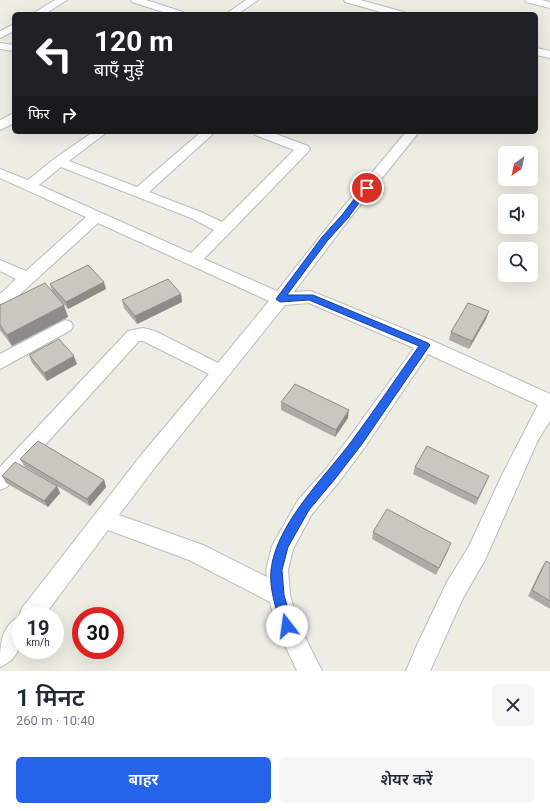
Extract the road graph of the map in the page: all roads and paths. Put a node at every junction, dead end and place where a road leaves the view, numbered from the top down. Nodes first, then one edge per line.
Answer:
1 (62, 0) edge
2 (136, 0) edge
3 (253, 0) edge
4 (349, 0) edge
5 (537, 1) edge
6 (154, 2) edge
7 (550, 5) edge
8 (532, 11) dead end
9 (41, 12) edge
10 (175, 12) edge
11 (234, 12) edge
12 (390, 12) edge
13 (12, 28) edge
14 (0, 35) edge
15 (0, 46) edge
16 (12, 48) edge
17 (538, 52) edge
18 (550, 55) edge
19 (12, 118) edge
20 (0, 126) edge
21 (98, 134) edge
22 (207, 134) edge
23 (265, 134) edge
24 (411, 134) edge
25 (59, 162) junction
26 (0, 173) edge
27 (30, 186) junction
28 (139, 193) junction
29 (96, 216) junction
30 (223, 228) junction
31 (193, 260) junction
32 (0, 265) edge
33 (28, 278) junction
34 (280, 299) junction
35 (0, 303) edge
36 (65, 326) dead end
37 (425, 345) junction
38 (0, 362) edge
39 (221, 372) junction
40 (549, 401) edge
41 (2, 472) edge
42 (104, 519) junction
43 (278, 595) junction
44 (37, 607) edge
45 (12, 640) edge
46 (0, 655) edge
47 (310, 671) edge
48 (418, 671) edge

1 - 9 street
2 - 6 street
3 - 11 street
4 - 12 street
5 - 7 street
5 - 8 street
6 - 10 street
13 - 14 street
15 - 16 street
17 - 18 street
19 - 20 street
21 - 25 street
22 - 28 street
23 - 30 street
24 - 34 street
25 - 27 street
25 - 28 street
26 - 27 street
27 - 29 street
28 - 30 street
29 - 31 street
29 - 33 street
30 - 31 street
31 - 34 street
32 - 33 street
33 - 35 street
34 - 37 street
34 - 39 street
36 - 38 street
37 - 40 street
37 - 43 street
39 - 41 street
39 - 42 street
40 - 48 street
42 - 43 street
42 - 44 street
43 - 47 street
45 - 46 street

